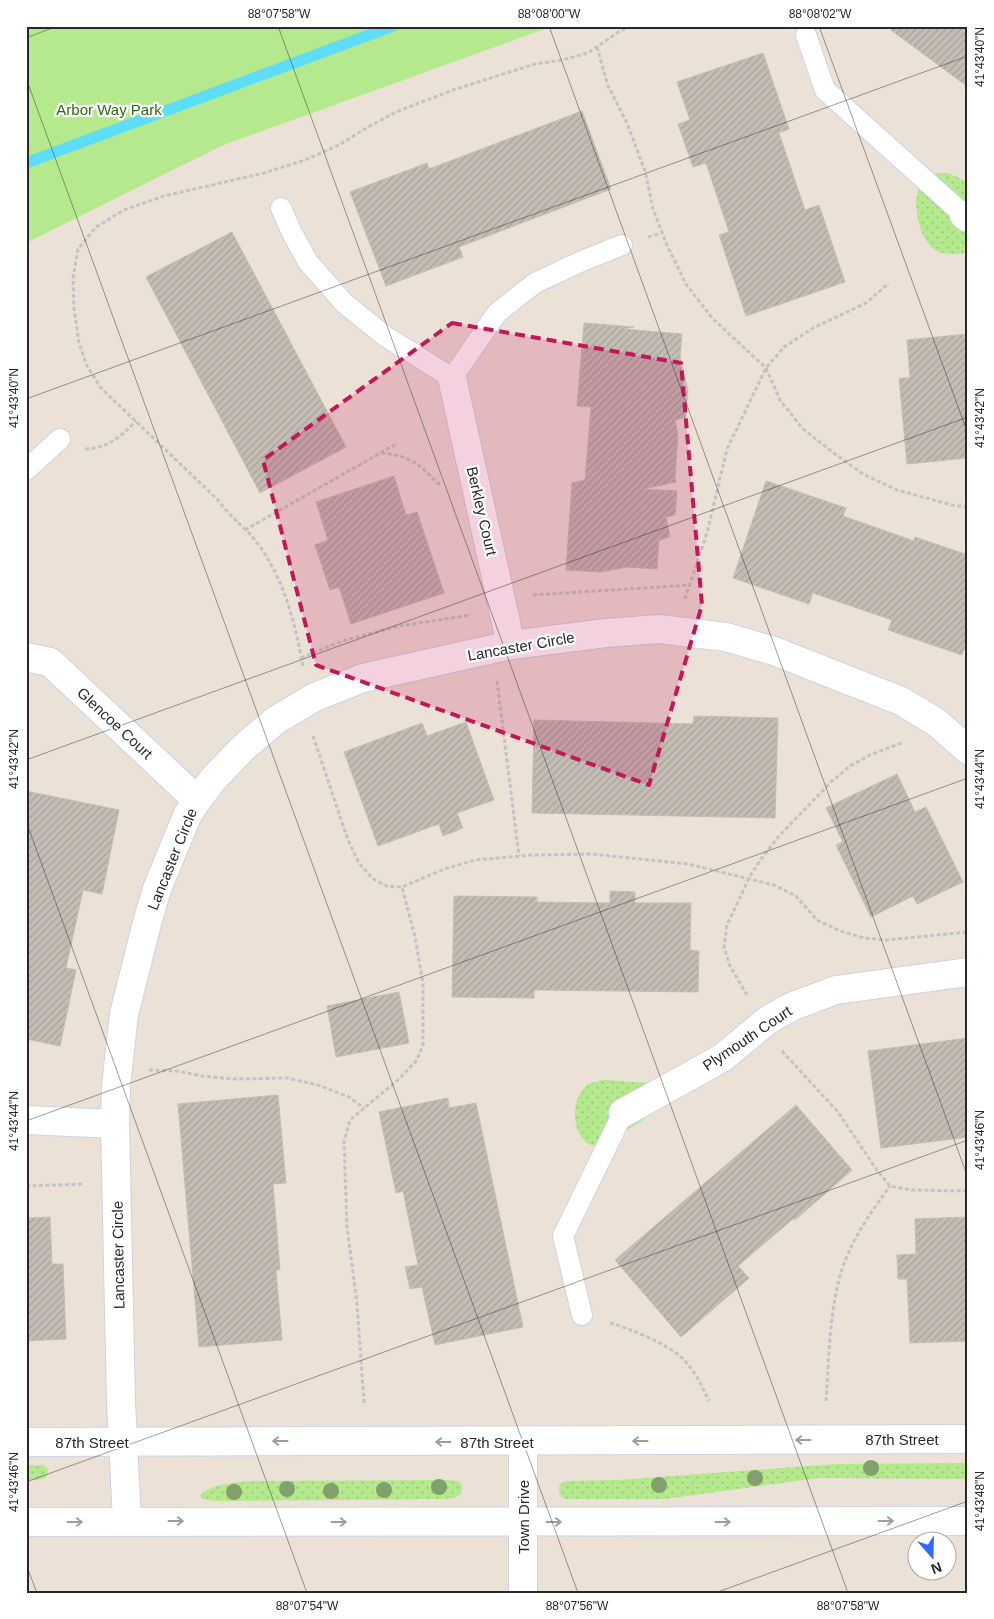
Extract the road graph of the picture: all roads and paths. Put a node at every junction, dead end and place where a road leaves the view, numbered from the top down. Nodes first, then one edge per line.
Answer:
1 (630, 26) edge
2 (806, 35) dead end
3 (597, 47) junction
4 (282, 208) dead end
5 (966, 216) edge
6 (622, 245) dead end
7 (888, 283) dead end
8 (766, 368) junction
9 (452, 378) junction
10 (136, 422) junction
11 (60, 439) joint
12 (398, 443) dead end
13 (380, 453) junction
14 (26, 470) edge
15 (444, 484) dead end
16 (968, 507) edge
17 (245, 530) junction
18 (690, 585) junction
19 (528, 595) dead end
20 (684, 601) dead end
21 (474, 615) dead end
22 (511, 645) junction
23 (26, 657) edge
24 (301, 658) junction
25 (303, 668) dead end
26 (497, 681) dead end
27 (311, 731) dead end
28 (910, 740) dead end
29 (968, 749) edge
30 (197, 800) junction
31 (519, 856) junction
32 (749, 878) junction
33 (402, 887) junction
34 (968, 932) edge
35 (968, 972) edge
36 (748, 997) dead end
37 (777, 1045) dead end
38 (148, 1070) dead end
39 (364, 1108) junction
40 (623, 1113) joint
41 (26, 1120) edge
42 (115, 1124) junction
43 (84, 1184) dead end
44 (26, 1186) edge
45 (890, 1186) junction
46 (968, 1191) edge
47 (582, 1315) joint
48 (710, 1401) dead end
49 (826, 1401) dead end
50 (364, 1403) dead end
51 (968, 1439) edge
52 (124, 1441) junction
53 (26, 1442) edge
54 (523, 1442) junction
55 (127, 1521) junction
56 (968, 1521) edge
57 (26, 1522) edge
58 (523, 1522) junction
59 (523, 1593) edge

1 - 3 path
2 - 5 lane
3 - 8 path
3 - 10 path
4 - 9 lane
6 - 9 lane
7 - 8 path
8 - 16 path
8 - 18 path
9 - 22 street, Berkley Court
10 - 11 path
10 - 17 path
11 - 14 lane
12 - 13 path
13 - 15 path
13 - 17 path
17 - 24 path
18 - 19 path
18 - 20 path
21 - 24 path
22 - 29 street, Lancaster Circle
22 - 30 street, Lancaster Circle
23 - 30 street, Glencoe Court
24 - 25 path
26 - 31 path
27 - 33 path
28 - 32 path
30 - 42 street, Lancaster Circle
31 - 32 path
31 - 33 path
32 - 34 path
32 - 36 path
33 - 39 path
35 - 40 street, Plymouth Court
37 - 45 path
38 - 39 path
39 - 50 path
40 - 47 lane
41 - 42 street
42 - 52 street, Lancaster Circle
43 - 44 path
45 - 46 path
45 - 49 path
47 - 48 path
51 -> 54 street, 87th Street
52 - 53 street, 87th Street
54 -> 52 street, 87th Street
52 - 55 street, Lancaster Circle
54 - 58 street, Town Drive
57 -> 55 street
55 -> 58 street
58 -> 56 street
58 - 59 street, Town Drive

